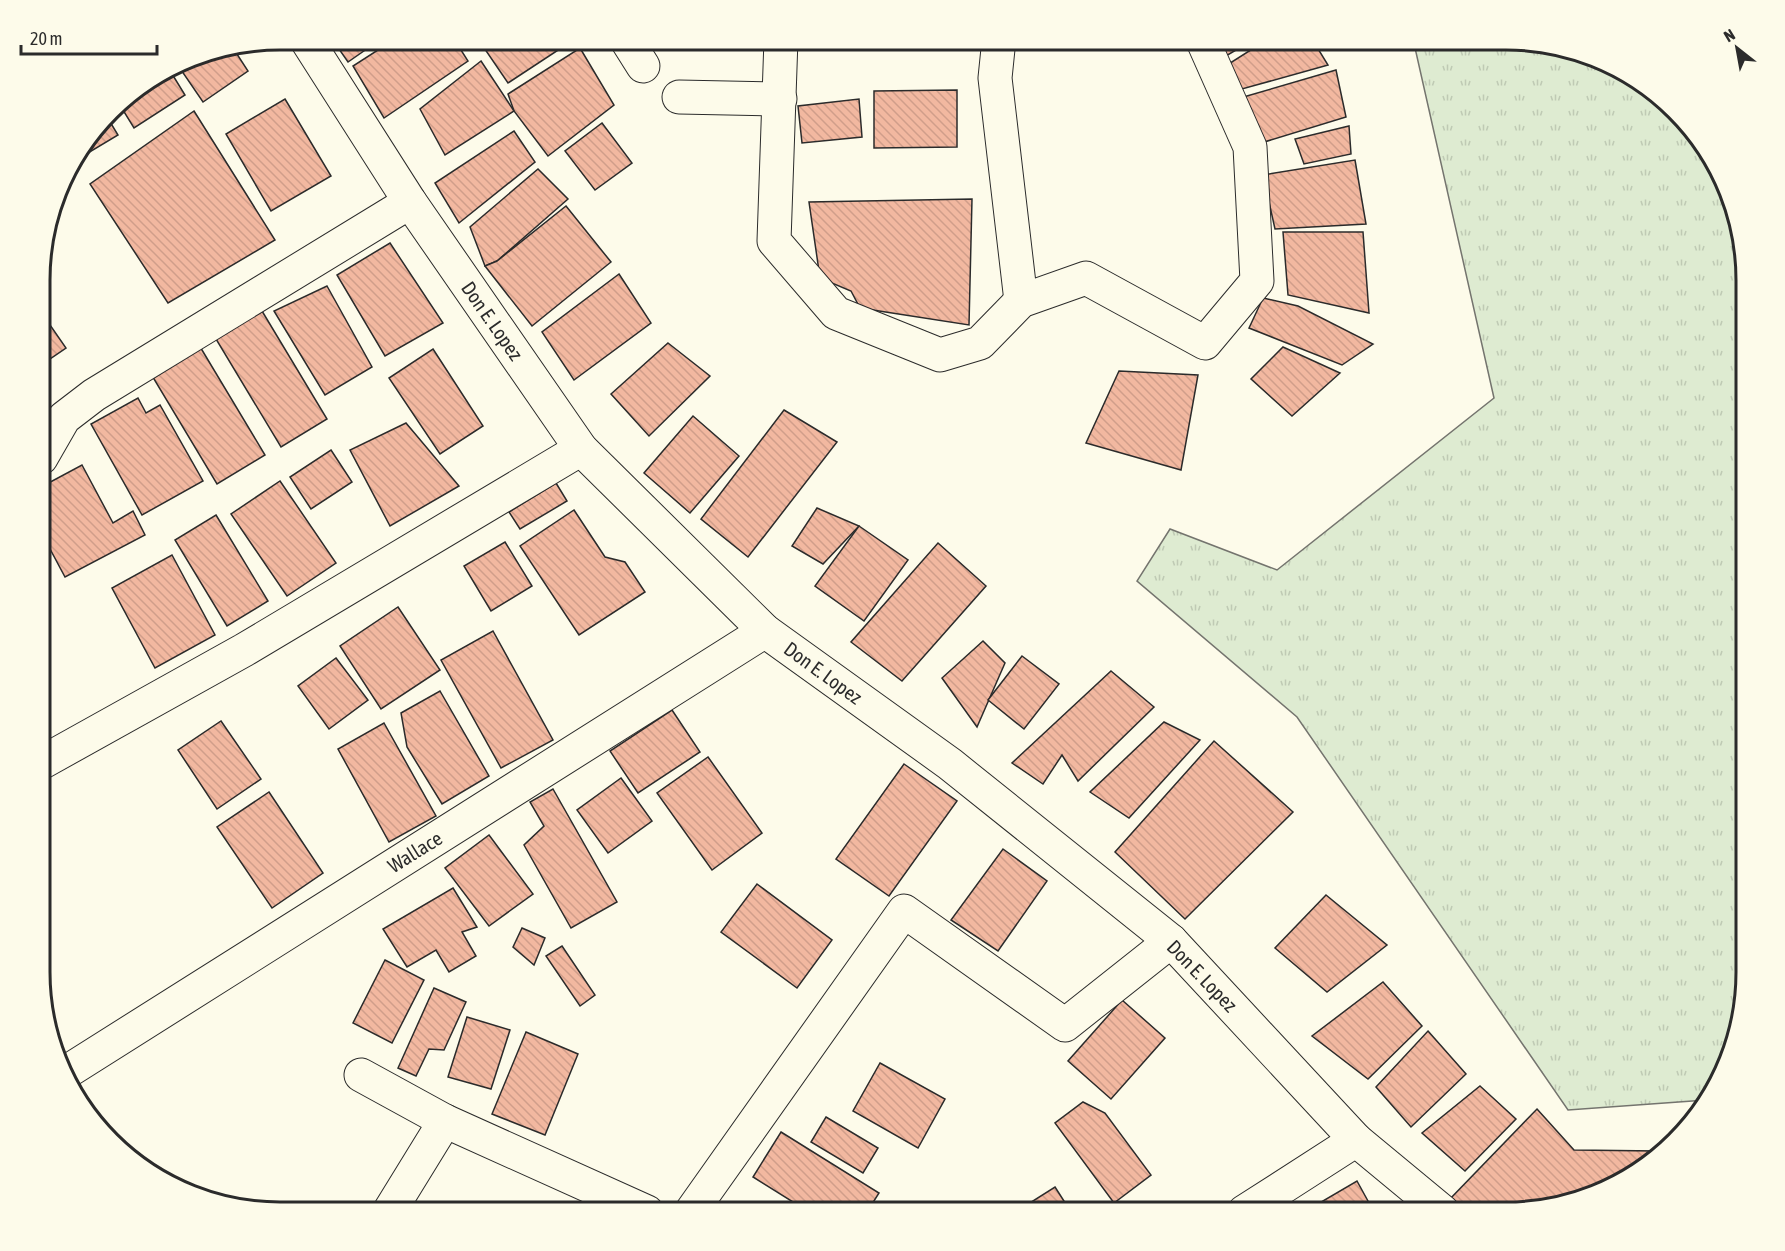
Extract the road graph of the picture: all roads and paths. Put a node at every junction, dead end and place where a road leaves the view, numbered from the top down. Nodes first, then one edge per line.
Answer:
1 (313, 50) edge
2 (781, 50) edge
3 (998, 50) edge
4 (1207, 50) edge
5 (679, 97) dead end
6 (780, 99) junction
7 (410, 202) junction
8 (1021, 301) junction
9 (50, 442) edge
10 (581, 449) junction
11 (765, 631) junction
12 (50, 758) edge
13 (1171, 941) junction
14 (72, 1070) edge
15 (361, 1075) dead end
16 (445, 1121) junction
17 (1356, 1140) junction
18 (395, 1202) edge
19 (624, 1202) edge
20 (698, 1202) edge
21 (1260, 1202) edge
22 (1431, 1202) edge

1 - 7 street, Don E. Lopez
2 - 6 street
3 - 8 street
4 - 8 street
5 - 6 street
6 - 8 street
7 - 9 street
7 - 10 street, Don E. Lopez
10 - 11 street, Don E. Lopez
10 - 12 street
11 - 13 street, Don E. Lopez
11 - 14 street, Wallace
13 - 17 street, Don E. Lopez
13 - 20 street
15 - 16 street
16 - 18 street
16 - 19 street
17 - 21 street
17 - 22 street, Don E. Lopez

